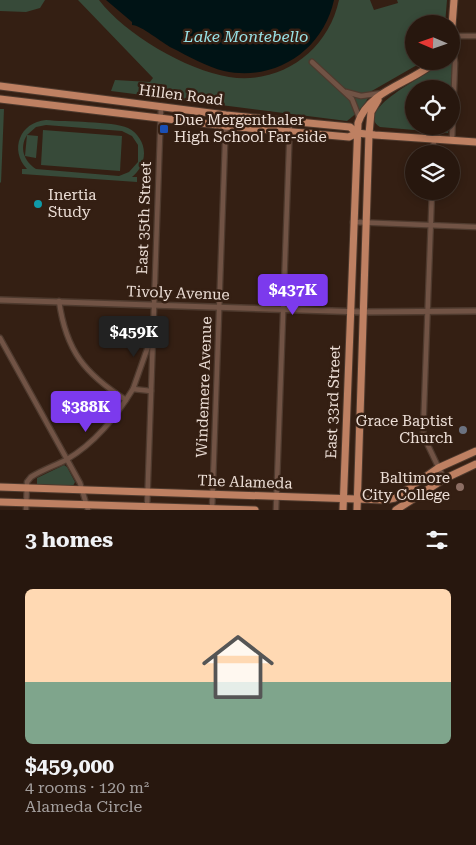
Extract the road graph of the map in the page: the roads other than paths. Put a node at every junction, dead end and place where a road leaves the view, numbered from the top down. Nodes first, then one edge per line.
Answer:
1 (454, 0) edge
2 (453, 15) edge
3 (476, 36) edge
4 (460, 37) edge
5 (312, 62) dead end
6 (422, 70) edge
7 (455, 70) edge
8 (0, 86) edge
9 (388, 91) junction
10 (344, 92) junction
11 (381, 95) junction
12 (0, 99) edge
13 (161, 106) junction
14 (226, 115) junction
15 (160, 119) junction
16 (360, 119) junction
17 (290, 121) junction
18 (226, 126) junction
19 (290, 132) junction
20 (356, 133) junction
21 (369, 134) junction
22 (434, 139) junction
23 (452, 140) junction
24 (476, 142) edge
25 (434, 145) edge
26 (431, 200) edge
27 (353, 222) junction
28 (366, 223) junction
29 (430, 225) junction
30 (476, 227) edge
31 (0, 300) edge
32 (60, 301) junction
33 (154, 305) junction
34 (220, 307) junction
35 (283, 310) junction
36 (476, 311) edge
37 (350, 312) junction
38 (363, 312) junction
39 (427, 312) junction
40 (153, 332) junction
41 (0, 338) edge
42 (132, 390) junction
43 (151, 391) junction
44 (126, 400) junction
45 (476, 451) edge
46 (67, 459) junction
47 (476, 464) edge
48 (438, 468) junction
49 (444, 479) junction
50 (0, 487) edge
51 (27, 488) junction
52 (83, 490) junction
53 (147, 492) junction
54 (213, 494) junction
55 (277, 496) junction
56 (343, 499) junction
57 (357, 499) junction
58 (0, 502) edge
59 (27, 506) edge
60 (87, 507) edge
61 (147, 508) edge
62 (212, 509) edge
63 (399, 509) edge
64 (255, 510) edge
65 (276, 510) edge
66 (343, 510) edge
67 (357, 510) edge

1 - 2 main road
3 - 4 street
5 - 10 street
6 - 9 main road, East 33rd Street
7 - 23 street
8 - 13 main road, Hillen Road
9 - 10 street
9 - 11 main road, East 33rd Street
10 - 16 street
11 - 16 main road, East 33rd Street
11 - 21 main road, East 33rd Street
12 - 15 main road, Hillen Road
13 - 14 main road, Hillen Road
13 - 15 street, East 35th Street
14 - 17 main road, Hillen Road
14 - 18 street, Windemere Avenue
15 - 18 main road, Hillen Road
15 - 33 street, East 35th Street
16 - 20 main road, East 33rd Street
17 - 19 street
17 - 20 main road, Hillen Road
18 - 19 main road, Hillen Road
18 - 34 street, Windemere Avenue
19 - 20 main road, Hillen Road
19 - 35 street
20 - 21 main road, Hillen Road
20 - 27 main road, East 33rd Street
21 - 22 main road, Hillen Road
21 - 28 main road, East 33rd Street
22 - 23 main road, Hillen Road
22 - 25 street
23 - 24 main road, Hillen Road
26 - 29 street
27 - 28 street
27 - 37 main road, East 33rd Street
28 - 29 street
28 - 38 main road, East 33rd Street
29 - 30 street
29 - 39 street
31 - 32 street, Tivoly Avenue
32 - 33 street, Tivoly Avenue
32 - 44 street
33 - 34 street, Tivoly Avenue
33 - 40 street, East 35th Street
34 - 35 street, Tivoly Avenue
34 - 54 street, Windemere Avenue
35 - 37 street, Tivoly Avenue
35 - 55 street
36 - 39 street, Tivoly Avenue
37 - 38 street, Tivoly Avenue
37 - 56 main road, East 33rd Street
38 - 39 street, Tivoly Avenue
38 - 57 main road, East 33rd Street
39 - 48 street
40 - 42 street
40 - 43 street, East 35th Street
41 - 46 street
42 - 43 street
42 - 44 street
43 - 53 street, East 35th Street
44 - 46 street
45 - 48 main road, The Alameda
46 - 51 street
46 - 52 street
47 - 49 main road
48 - 49 street
48 - 57 main road, The Alameda
49 - 63 main road
50 - 51 main road, The Alameda
51 - 52 main road, The Alameda
51 - 59 street
52 - 53 main road, The Alameda
52 - 60 street
53 - 54 main road, The Alameda
53 - 61 street, East 35th Street
54 - 55 main road, The Alameda
54 - 62 street, Windemere Avenue
55 - 56 main road, The Alameda
55 - 65 street
56 - 57 main road, The Alameda
56 - 66 main road, East 33rd Street
57 - 67 main road, East 33rd Street
58 - 59 main road, The Alameda
59 - 60 main road, The Alameda
60 - 61 main road, The Alameda
61 - 62 main road, The Alameda
62 - 64 main road, The Alameda

